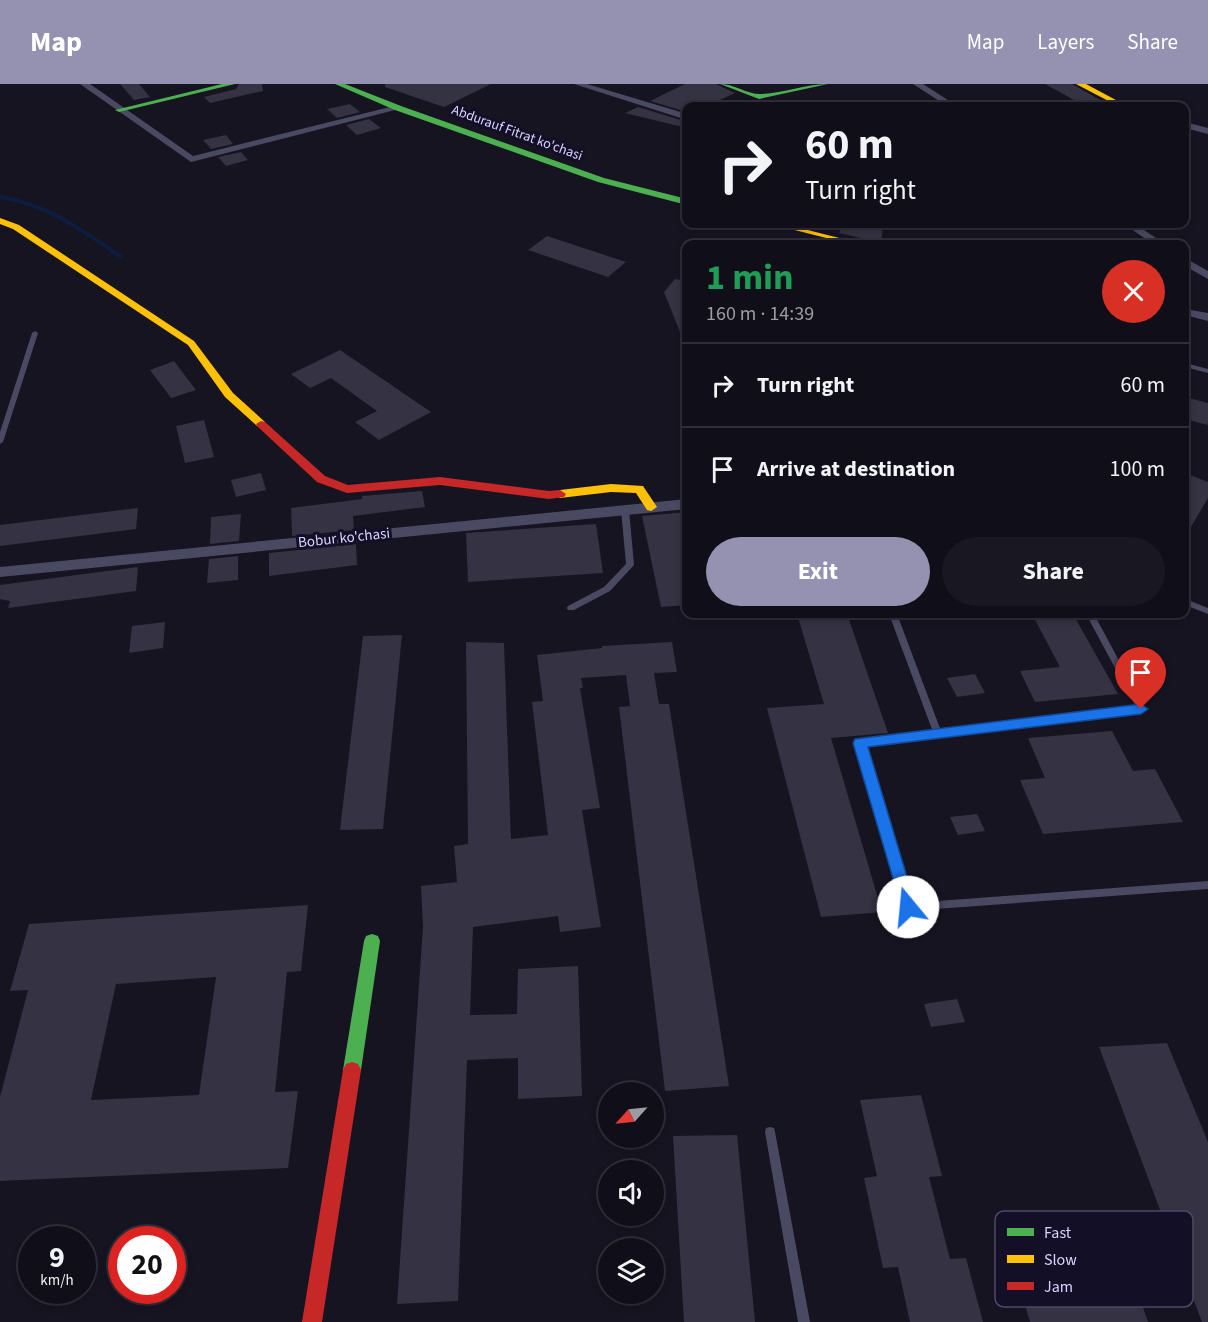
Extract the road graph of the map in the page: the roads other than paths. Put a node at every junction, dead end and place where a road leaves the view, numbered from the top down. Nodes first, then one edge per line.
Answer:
1 (84, 84) edge
2 (231, 84) edge
3 (339, 84) edge
4 (578, 84) edge
5 (724, 84) edge
6 (824, 84) edge
7 (917, 84) edge
8 (1080, 84) edge
9 (946, 102) edge
10 (1115, 102) edge
11 (398, 108) junction
12 (119, 110) junction
13 (682, 115) edge
14 (1189, 126) edge
15 (1208, 131) edge
16 (682, 201) edge
17 (0, 221) edge
18 (792, 228) edge
19 (1135, 228) edge
20 (842, 240) edge
21 (1154, 240) edge
22 (1189, 264) edge
23 (1208, 276) edge
24 (1189, 313) edge
25 (1208, 317) edge
26 (35, 333) dead end
27 (1189, 366) edge
28 (1208, 371) edge
29 (0, 442) edge
30 (682, 504) edge
31 (651, 507) junction
32 (626, 510) junction
33 (0, 572) edge
34 (1189, 604) edge
35 (571, 608) dead end
36 (1208, 611) edge
37 (894, 618) edge
38 (1092, 618) edge
39 (938, 735) junction
40 (1208, 885) edge
41 (372, 941) dead end
42 (770, 1132) dead end
43 (312, 1322) edge
44 (804, 1322) edge

1 - 12 street
2 - 12 street
3 - 11 street, Abdurauf Fitrat ko'chasi
4 - 13 street
5 - 6 street
7 - 9 street
8 - 10 street
11 - 12 street
11 - 16 street, Abdurauf Fitrat ko'chasi
14 - 15 street
17 - 31 street
18 - 20 street
19 - 21 street
22 - 23 street
24 - 25 street
26 - 29 lane
27 - 28 lane
30 - 31 street, Bobur ko'chasi
31 - 32 street, Bobur ko'chasi
32 - 33 street, Bobur ko'chasi
32 - 35 lane
34 - 36 lane
37 - 39 lane
38 - 39 lane
39 - 40 lane
41 - 43 street
42 - 44 lane

